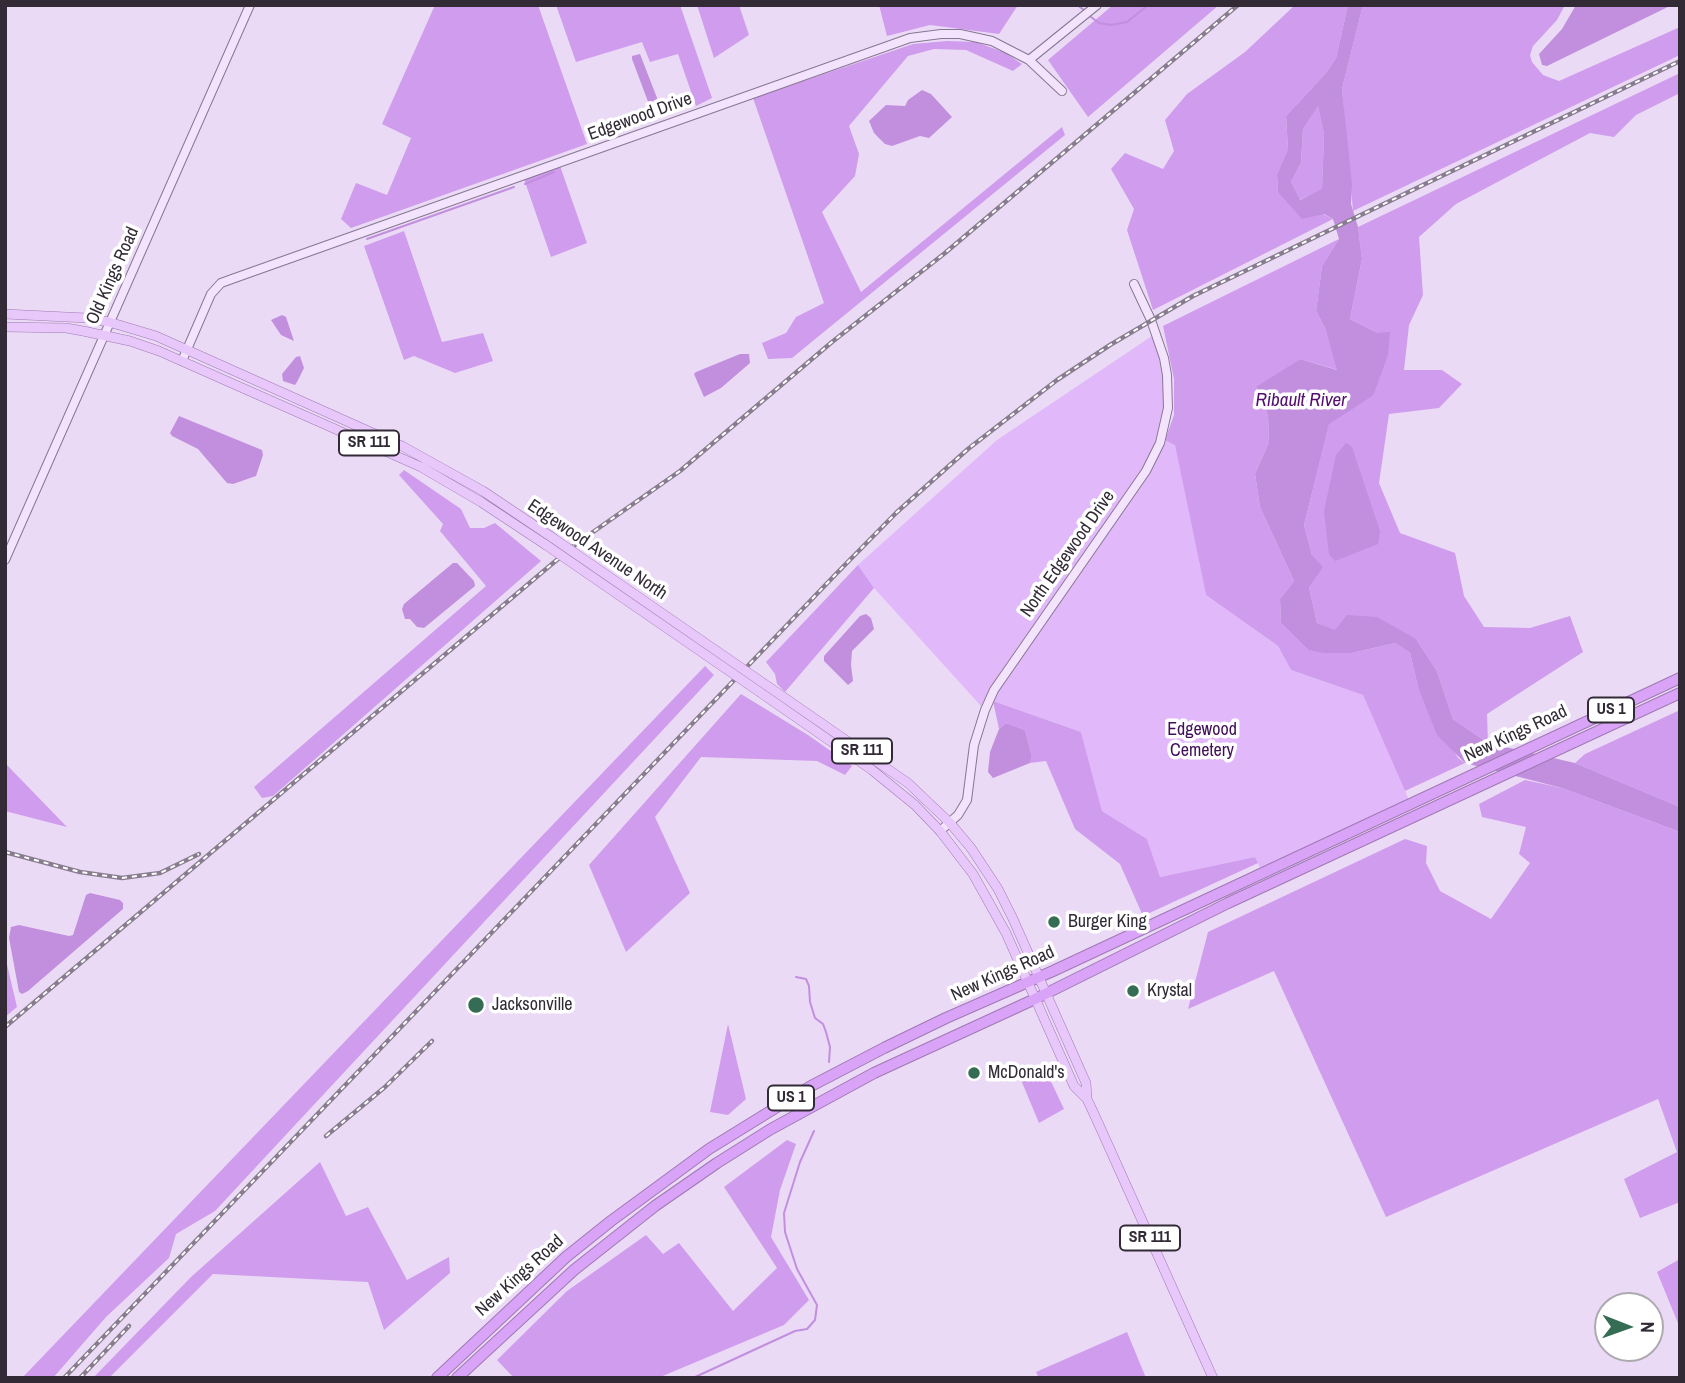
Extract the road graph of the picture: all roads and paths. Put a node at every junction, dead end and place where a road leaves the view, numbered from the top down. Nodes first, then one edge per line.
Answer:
1 (250, 5) edge
2 (1097, 5) edge
3 (1029, 60) junction
4 (1062, 91) dead end
5 (1135, 284) dead end
6 (5, 314) edge
7 (110, 322) junction
8 (5, 327) edge
9 (104, 335) junction
10 (188, 350) junction
11 (182, 361) junction
12 (549, 542) junction
13 (5, 560) edge
14 (1680, 678) edge
15 (765, 690) junction
16 (1680, 693) edge
17 (950, 822) junction
18 (940, 831) junction
19 (1033, 980) junction
20 (1040, 997) junction
21 (445, 1373) edge
22 (437, 1378) edge
23 (457, 1378) edge
24 (1213, 1378) edge

1 - 7 street, Old Kings Road
2 - 3 street
3 - 4 street, Edgewood Drive
3 - 10 street, Edgewood Drive
5 - 17 street, North Edgewood Drive
6 - 7 main road, Edgewood Avenue North / SR 111
7 - 9 street, Old Kings Road
7 - 10 main road, Edgewood Avenue North / SR 111
8 - 9 main road, Edgewood Avenue North / SR 111
9 - 11 main road, Edgewood Avenue North / SR 111
9 - 13 street, Old Kings Road
10 - 11 street
10 - 12 main road, Edgewood Avenue North / SR 111
11 - 12 main road, Edgewood Avenue North / SR 111
12 - 15 main road, Edgewood Avenue North / SR 111, bridge
14 - 19 highway, New Kings Road / US 1
15 - 17 main road, Edgewood Avenue North / SR 111
15 - 18 main road, Edgewood Avenue North / SR 111
16 - 20 highway, New Kings Road / US 1
17 - 18 street, North Edgewood Drive
17 - 19 main road, Edgewood Avenue North / SR 111
18 - 19 main road, Edgewood Avenue North / SR 111
19 - 20 main road, Edgewood Avenue North / SR 111
19 - 21 highway, New Kings Road / US 1
20 - 23 highway, New Kings Road / US 1
20 - 24 main road, SR 111
21 - 22 highway, New Kings Road / US 1

